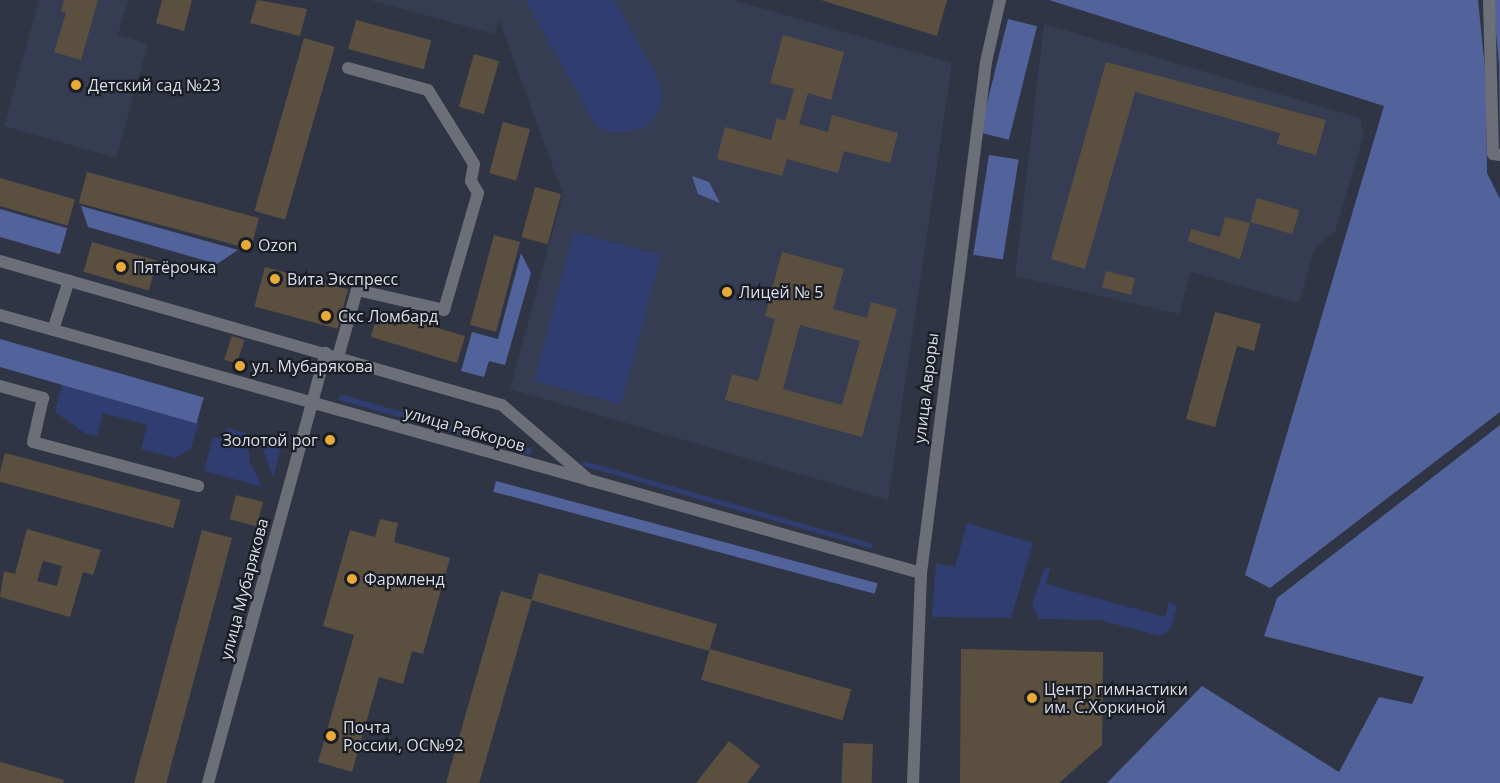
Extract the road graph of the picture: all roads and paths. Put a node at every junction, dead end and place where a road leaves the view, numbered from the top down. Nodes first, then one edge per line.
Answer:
1 (1000, 0) edge
2 (1489, 0) edge
3 (348, 68) dead end
4 (1500, 155) edge
5 (0, 261) edge
6 (69, 280) junction
7 (0, 315) edge
8 (53, 330) junction
9 (332, 355) junction
10 (0, 386) edge
11 (311, 403) junction
12 (591, 482) junction
13 (198, 486) dead end
14 (921, 573) junction
15 (208, 783) edge
16 (913, 783) edge

1 - 14 street, улица Авроры
2 - 4 street
3 - 9 street, улица Мубарякова
5 - 6 street
6 - 8 street
6 - 9 street
7 - 8 street, улица Рабкоров
8 - 11 street, улица Рабкоров
9 - 11 street, улица Мубарякова
9 - 12 street
10 - 13 street
11 - 12 street, улица Рабкоров
11 - 15 street, улица Мубарякова
12 - 14 street, улица Рабкоров
14 - 16 street, улица Авроры

